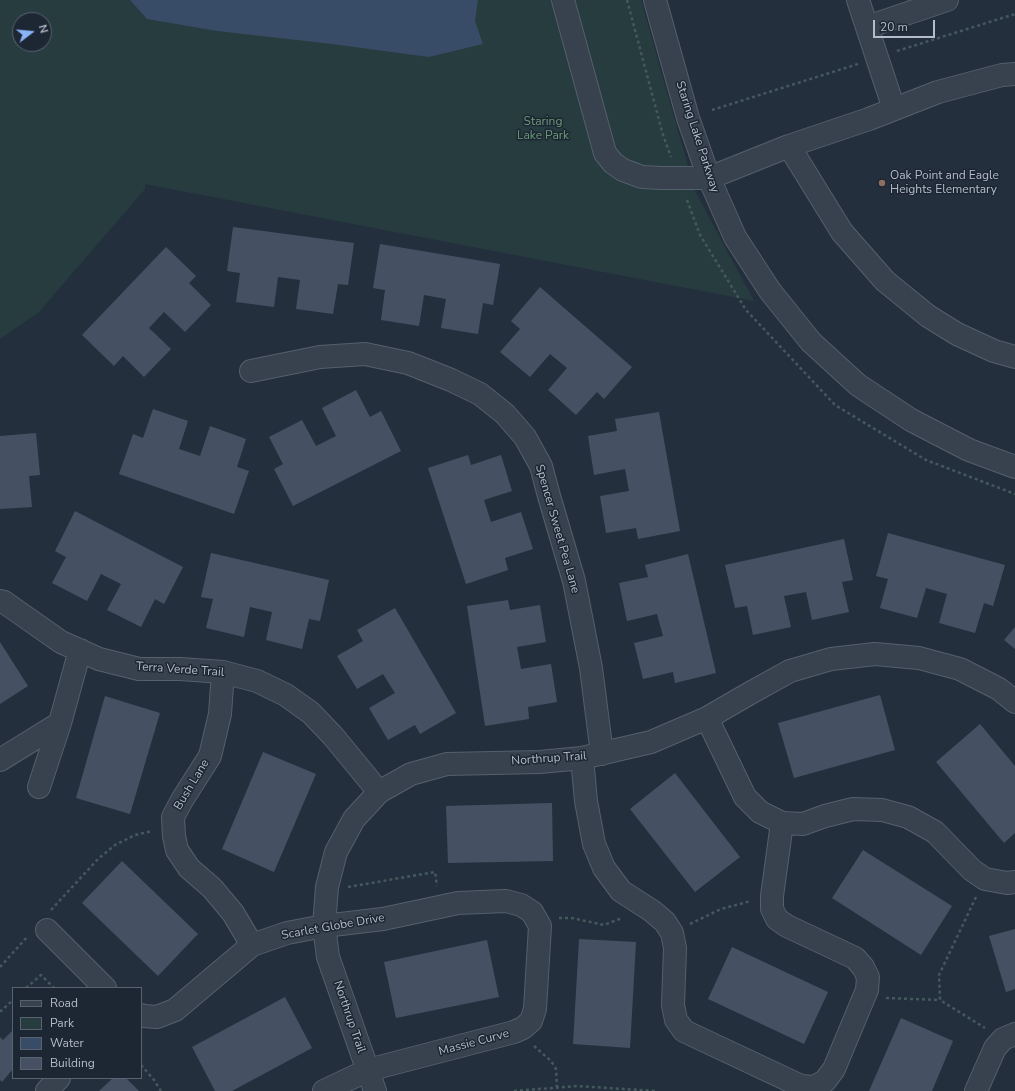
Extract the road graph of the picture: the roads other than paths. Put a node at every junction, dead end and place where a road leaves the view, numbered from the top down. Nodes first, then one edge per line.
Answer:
1 (564, 0) edge
2 (656, 0) edge
3 (858, 0) edge
4 (947, 0) edge
5 (867, 27) junction
6 (1015, 74) edge
7 (894, 109) junction
8 (789, 146) junction
9 (708, 178) junction
10 (1015, 357) edge
11 (251, 371) dead end
12 (1015, 467) edge
13 (0, 601) edge
14 (80, 650) junction
15 (223, 672) junction
16 (1015, 702) edge
17 (707, 718) junction
18 (60, 722) junction
19 (592, 756) junction
20 (0, 760) edge
21 (39, 787) dead end
22 (379, 792) junction
23 (782, 824) junction
24 (1015, 882) edge
25 (538, 922) joint
26 (42, 926) road end
27 (324, 926) junction
28 (252, 944) junction
29 (104, 987) edge
30 (142, 1015) edge
31 (1009, 1036) edge
32 (368, 1070) junction
33 (58, 1079) edge
34 (47, 1091) edge
35 (324, 1091) edge
36 (374, 1091) edge
37 (976, 1091) edge

1 - 9 street
2 - 9 street, Staring Lake Parkway
3 - 5 street
4 - 5 street
5 - 7 street
6 - 7 street
7 - 8 street
8 - 9 street
8 - 10 street
9 - 12 street, Staring Lake Parkway
11 - 19 street, Spencer Sweet Pea Lane
13 - 14 street, Terra Verde Trail
14 - 15 street, Terra Verde Trail
14 - 18 street
15 - 22 street, Terra Verde Trail
15 - 28 street, Bush Lane
16 - 17 street, Northrup Trail
17 - 19 street, Northrup Trail
17 - 23 street
18 - 20 street
18 - 21 street
19 - 22 street, Northrup Trail
19 - 23 street, Spencer Sweet Pea Lane
22 - 27 street, Northrup Trail
23 - 24 street
25 - 27 street, Scarlet Globe Drive
25 - 32 street, Massie Curve
26 - 29 street
27 - 28 street, Scarlet Globe Drive
27 - 32 street, Northrup Trail
28 - 30 street, Scarlet Globe Drive
31 - 37 street
32 - 35 street, Massie Curve
32 - 36 street, Northrup Trail
33 - 34 street

